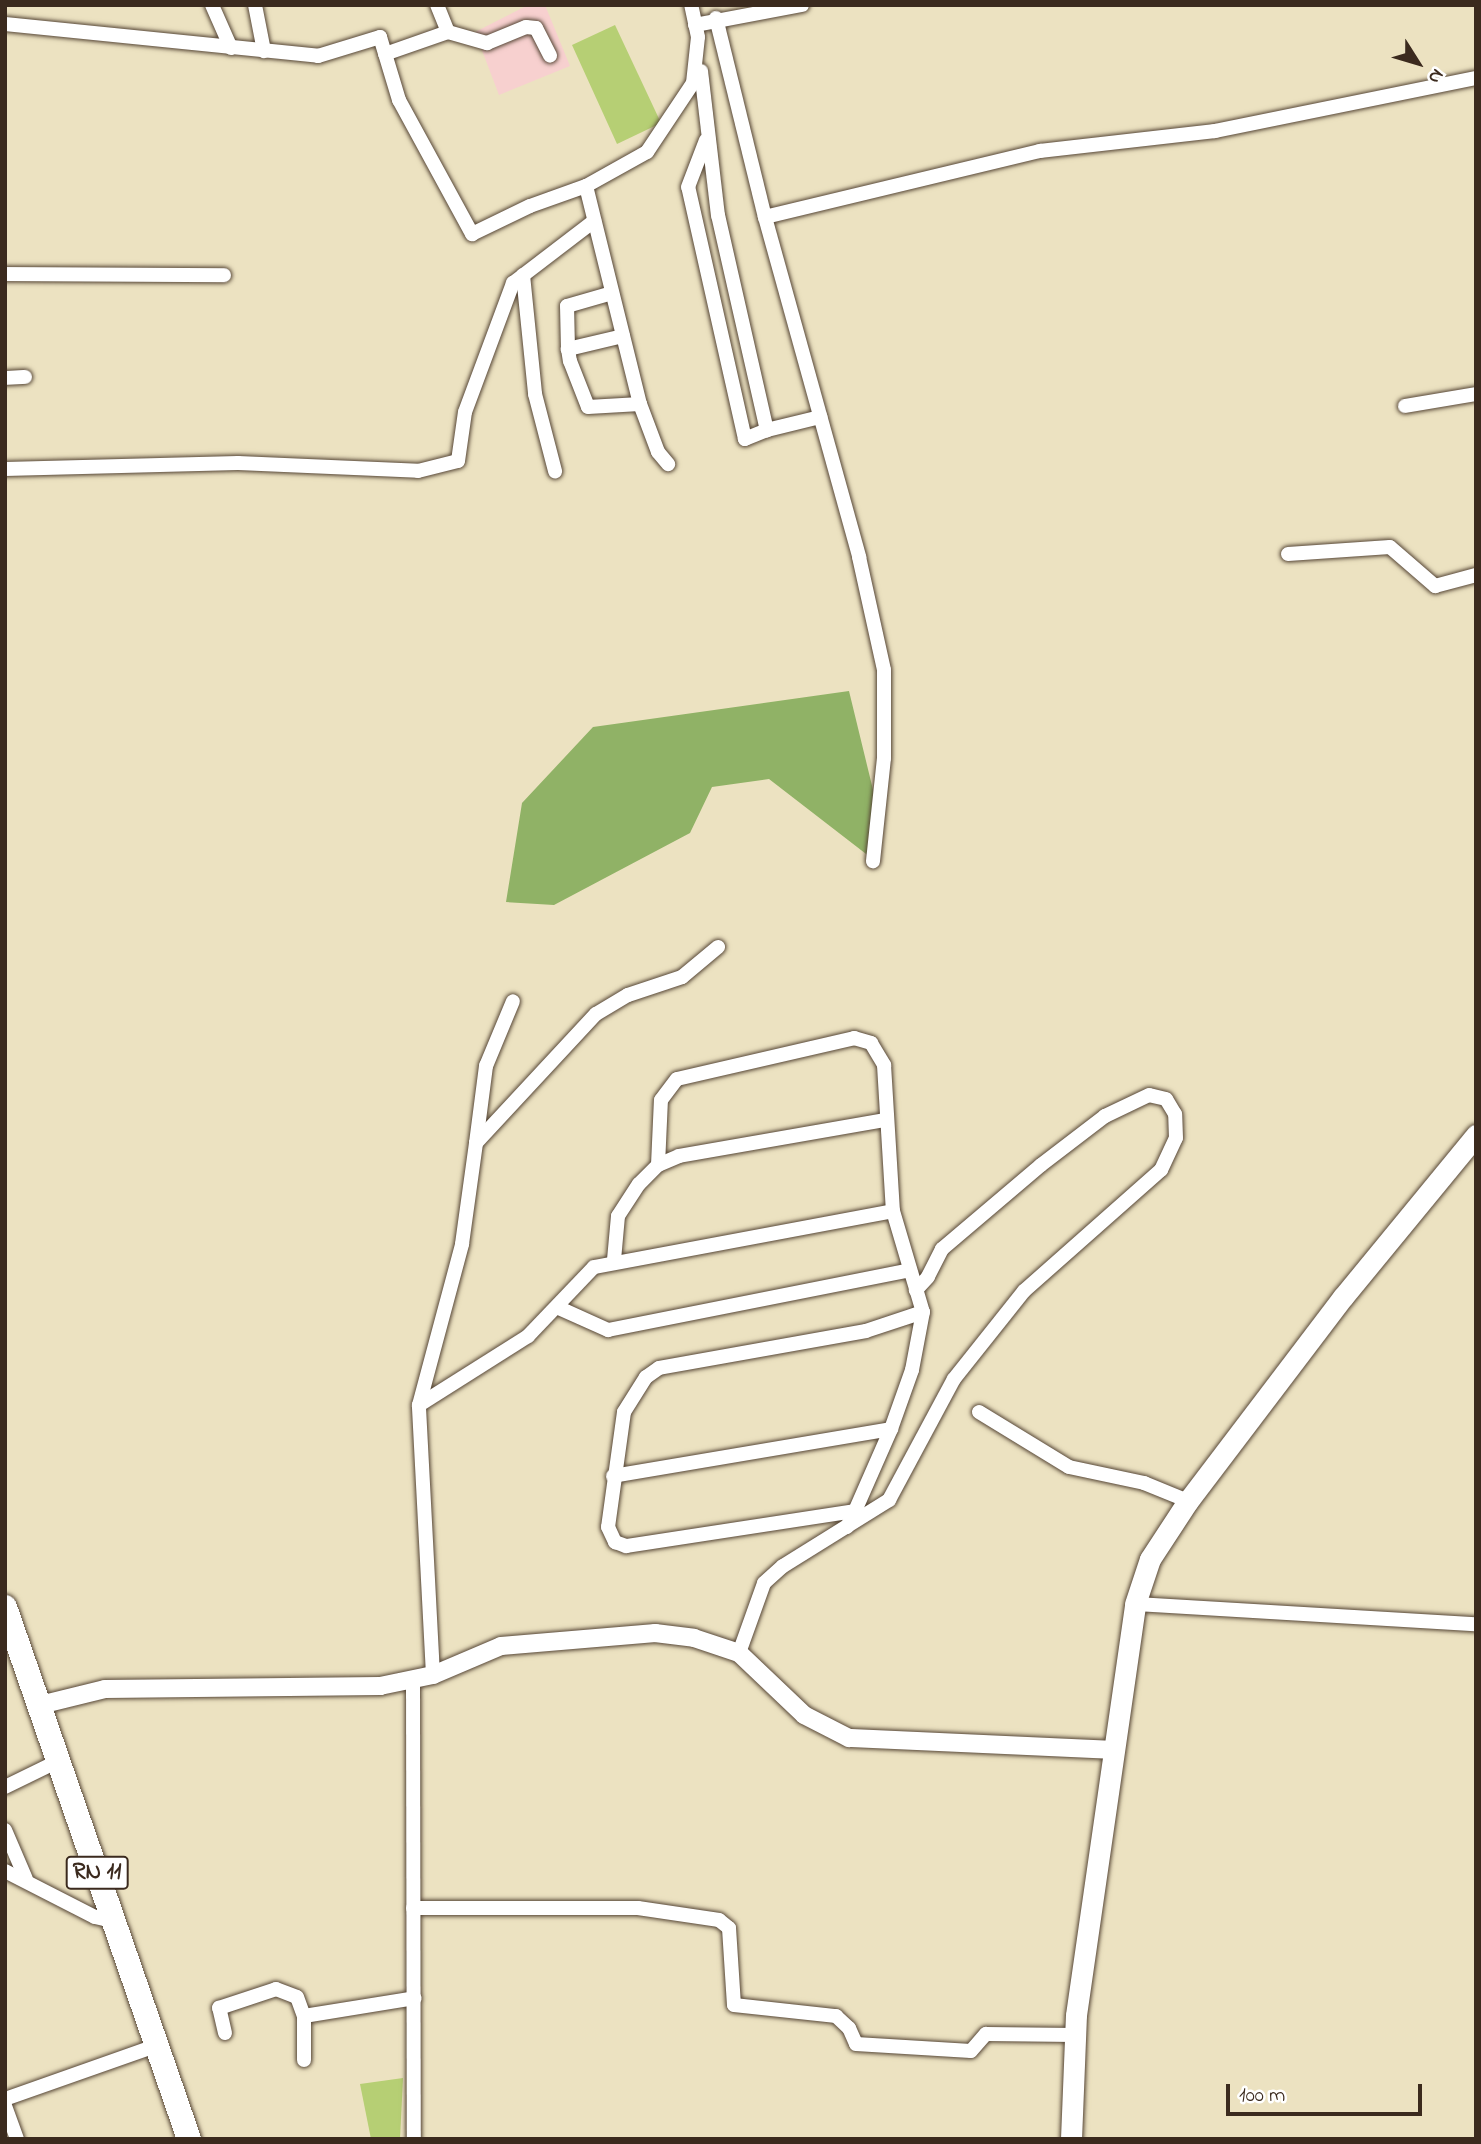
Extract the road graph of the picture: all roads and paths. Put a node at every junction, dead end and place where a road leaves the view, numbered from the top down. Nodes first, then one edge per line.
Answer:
1 (212, 5) edge
2 (255, 5) edge
3 (437, 5) edge
4 (691, 5) edge
5 (802, 5) edge
6 (750, 10) edge
7 (716, 19) junction
8 (5, 24) edge
9 (697, 31) junction
10 (449, 32) junction
11 (231, 48) junction
12 (264, 51) junction
13 (385, 54) junction
14 (550, 56) dead end
15 (1476, 78) edge
16 (706, 139) junction
17 (586, 186) junction
18 (765, 217) junction
19 (594, 221) junction
20 (5, 274) edge
21 (224, 275) dead end
22 (523, 275) junction
23 (612, 293) junction
24 (623, 337) junction
25 (568, 349) junction
26 (25, 377) dead end
27 (5, 378) edge
28 (1476, 394) edge
29 (640, 404) junction
30 (1405, 406) dead end
31 (820, 417) junction
32 (767, 430) junction
33 (668, 464) dead end
34 (5, 469) edge
35 (555, 471) dead end
36 (1288, 554) dead end
37 (1476, 575) edge
38 (873, 861) dead end
39 (718, 947) dead end
40 (513, 1001) dead end
41 (886, 1120) junction
42 (1476, 1135) edge
43 (476, 1143) junction
44 (658, 1165) junction
45 (893, 1211) junction
46 (614, 1260) junction
47 (910, 1270) junction
48 (916, 1290) junction
49 (559, 1308) junction
50 (923, 1312) junction
51 (418, 1405) junction
52 (979, 1412) dead end
53 (891, 1429) junction
54 (613, 1476) junction
55 (1188, 1501) junction
56 (855, 1511) junction
57 (846, 1530) junction
58 (1135, 1604) junction
59 (5, 1607) edge
60 (1476, 1624) edge
61 (739, 1653) junction
62 (433, 1675) junction
63 (414, 1679) junction
64 (40, 1705) junction
65 (1112, 1750) junction
66 (60, 1760) junction
67 (5, 1787) edge
68 (5, 1830) edge
69 (5, 1871) edge
70 (26, 1879) junction
71 (413, 1908) junction
72 (113, 1921) junction
73 (415, 1998) junction
74 (304, 2016) junction
75 (225, 2033) dead end
76 (1075, 2035) junction
77 (158, 2045) junction
78 (304, 2060) dead end
79 (5, 2099) edge
80 (5, 2106) edge
81 (17, 2139) edge
82 (189, 2139) edge
83 (414, 2139) edge
84 (1071, 2139) edge

1 - 11 street
2 - 12 street
3 - 10 street
4 - 9 street
5 - 6 street
6 - 7 street
7 - 9 street
7 - 18 street
8 - 11 street
9 - 16 street
9 - 17 street
10 - 13 street
10 - 14 street
11 - 12 street
12 - 13 street
13 - 17 street
15 - 18 street
16 - 32 street
16 - 32 street
17 - 19 street
18 - 31 street
19 - 22 street
19 - 23 street
20 - 21 street
22 - 34 street
22 - 35 street
23 - 24 street
23 - 25 street
24 - 25 street
24 - 29 street
25 - 29 street
26 - 27 street
28 - 30 street
29 - 33 street
31 - 32 street
31 - 38 street
36 - 37 street
39 - 43 street
40 - 43 street
41 - 44 street
41 - 44 street
41 - 45 street
42 - 55 main road
43 - 51 street
44 - 46 street
45 - 46 street
45 - 47 street
46 - 49 street
47 - 48 street
47 - 49 street
48 - 50 street
48 - 57 street
49 - 51 street
50 - 53 street
50 - 54 street
51 - 62 street
52 - 55 street
53 - 54 street
53 - 56 street
54 - 56 street
55 - 58 main road
56 - 57 street
57 - 61 street
58 - 60 street
58 - 65 main road
59 - 64 highway, RN 11
61 - 62 street
61 - 65 street
62 - 63 street
63 - 64 street
63 - 71 street
64 - 66 highway, RN 11
65 - 76 main road
66 - 67 street
66 - 72 highway, RN 11
68 - 70 street
69 - 70 street
70 - 72 street
71 - 73 street
71 - 76 street
72 - 77 highway, RN 11
73 - 74 street
73 - 83 street
74 - 75 street
74 - 78 street
76 - 84 main road
77 - 79 street
77 - 82 highway, RN 11
80 - 81 street

